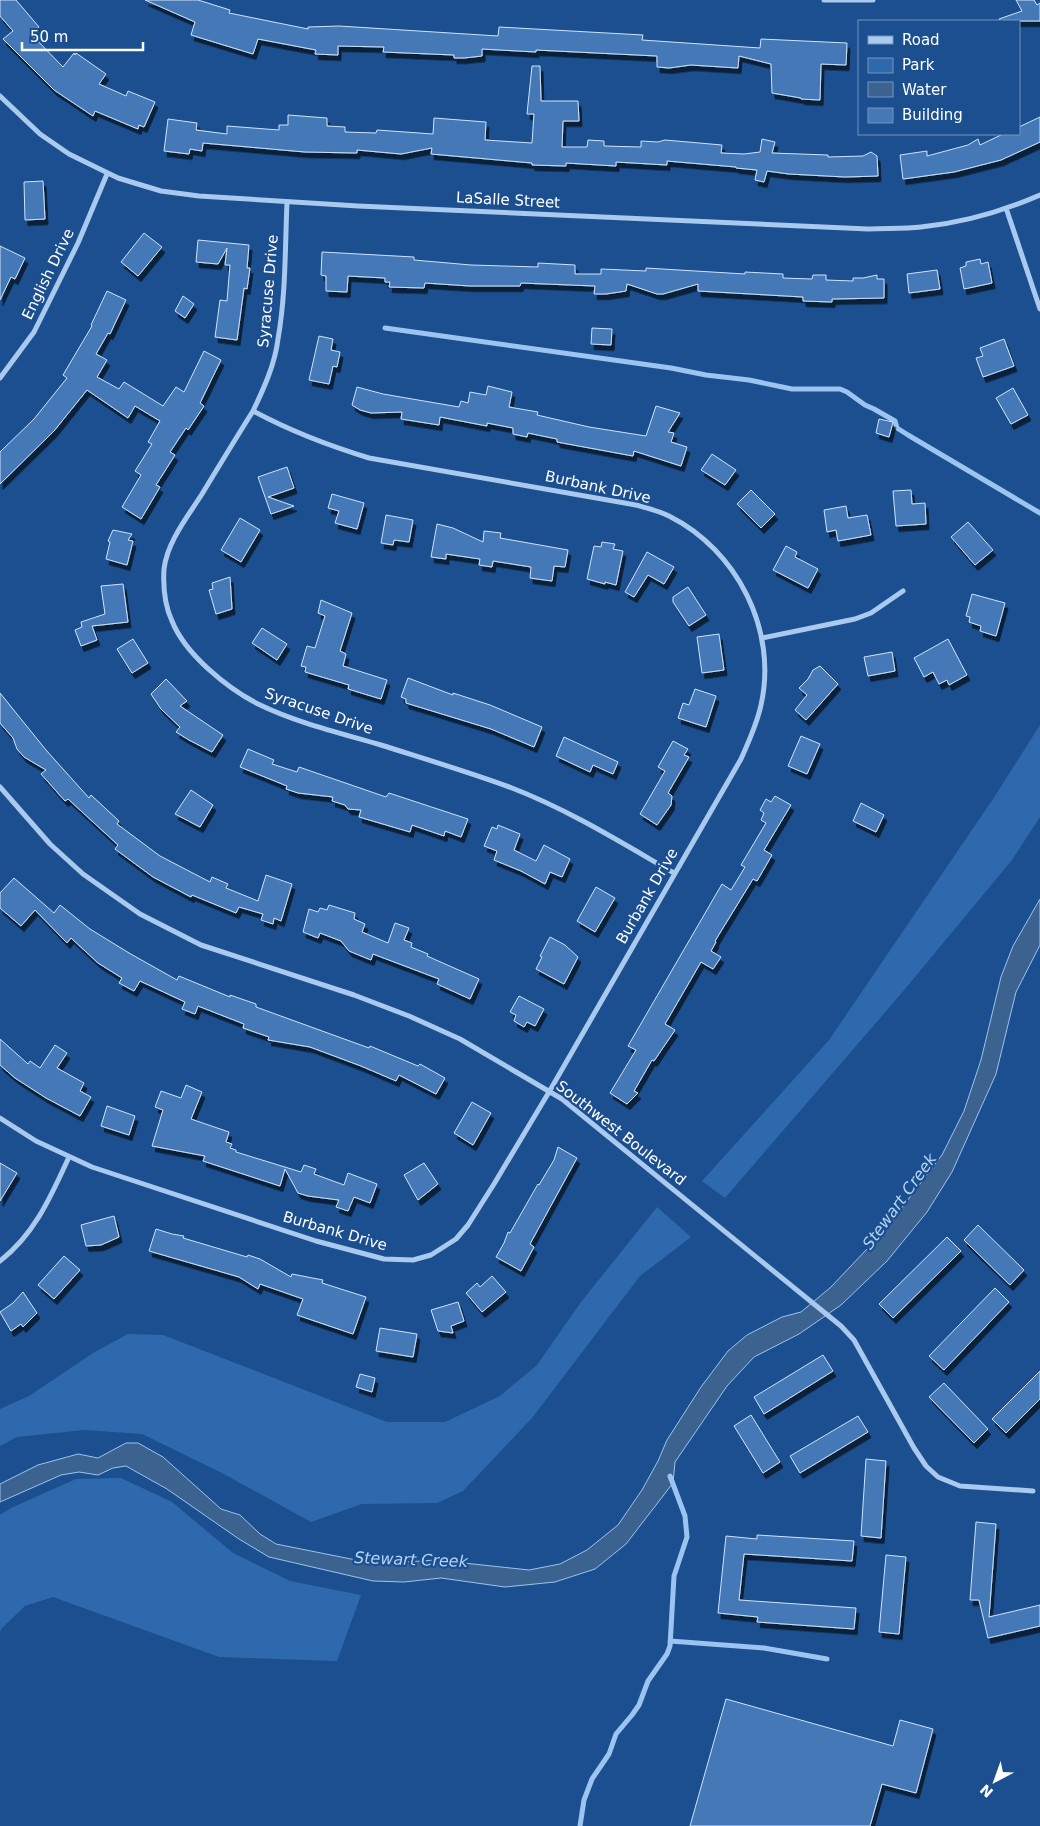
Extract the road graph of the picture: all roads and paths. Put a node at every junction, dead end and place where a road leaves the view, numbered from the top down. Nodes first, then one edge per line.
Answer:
1 (824, 0) edge
2 (873, 0) edge
3 (0, 96) edge
4 (107, 174) junction
5 (1040, 195) edge
6 (287, 202) junction
7 (1006, 208) junction
8 (1040, 309) edge
9 (0, 378) edge
10 (253, 411) junction
11 (903, 591) dead end
12 (762, 638) junction
13 (0, 787) edge
14 (674, 873) junction
15 (549, 1092) junction
16 (0, 1118) edge
17 (69, 1157) junction
18 (0, 1261) edge
19 (1033, 1491) dead end

1 - 2 street
3 - 4 street, LaSalle Street
4 - 6 street, LaSalle Street
4 - 9 street, English Drive
5 - 7 street, LaSalle Street
6 - 7 street, LaSalle Street
6 - 10 street, Syracuse Drive
7 - 8 street
10 - 12 street, Burbank Drive
10 - 14 street, Syracuse Drive
11 - 12 street
12 - 14 street, Burbank Drive
13 - 15 street, Southwest Boulevard
14 - 15 street, Burbank Drive
15 - 17 street, Burbank Drive
15 - 19 street, Southwest Boulevard
16 - 17 street, Burbank Drive
17 - 18 street

